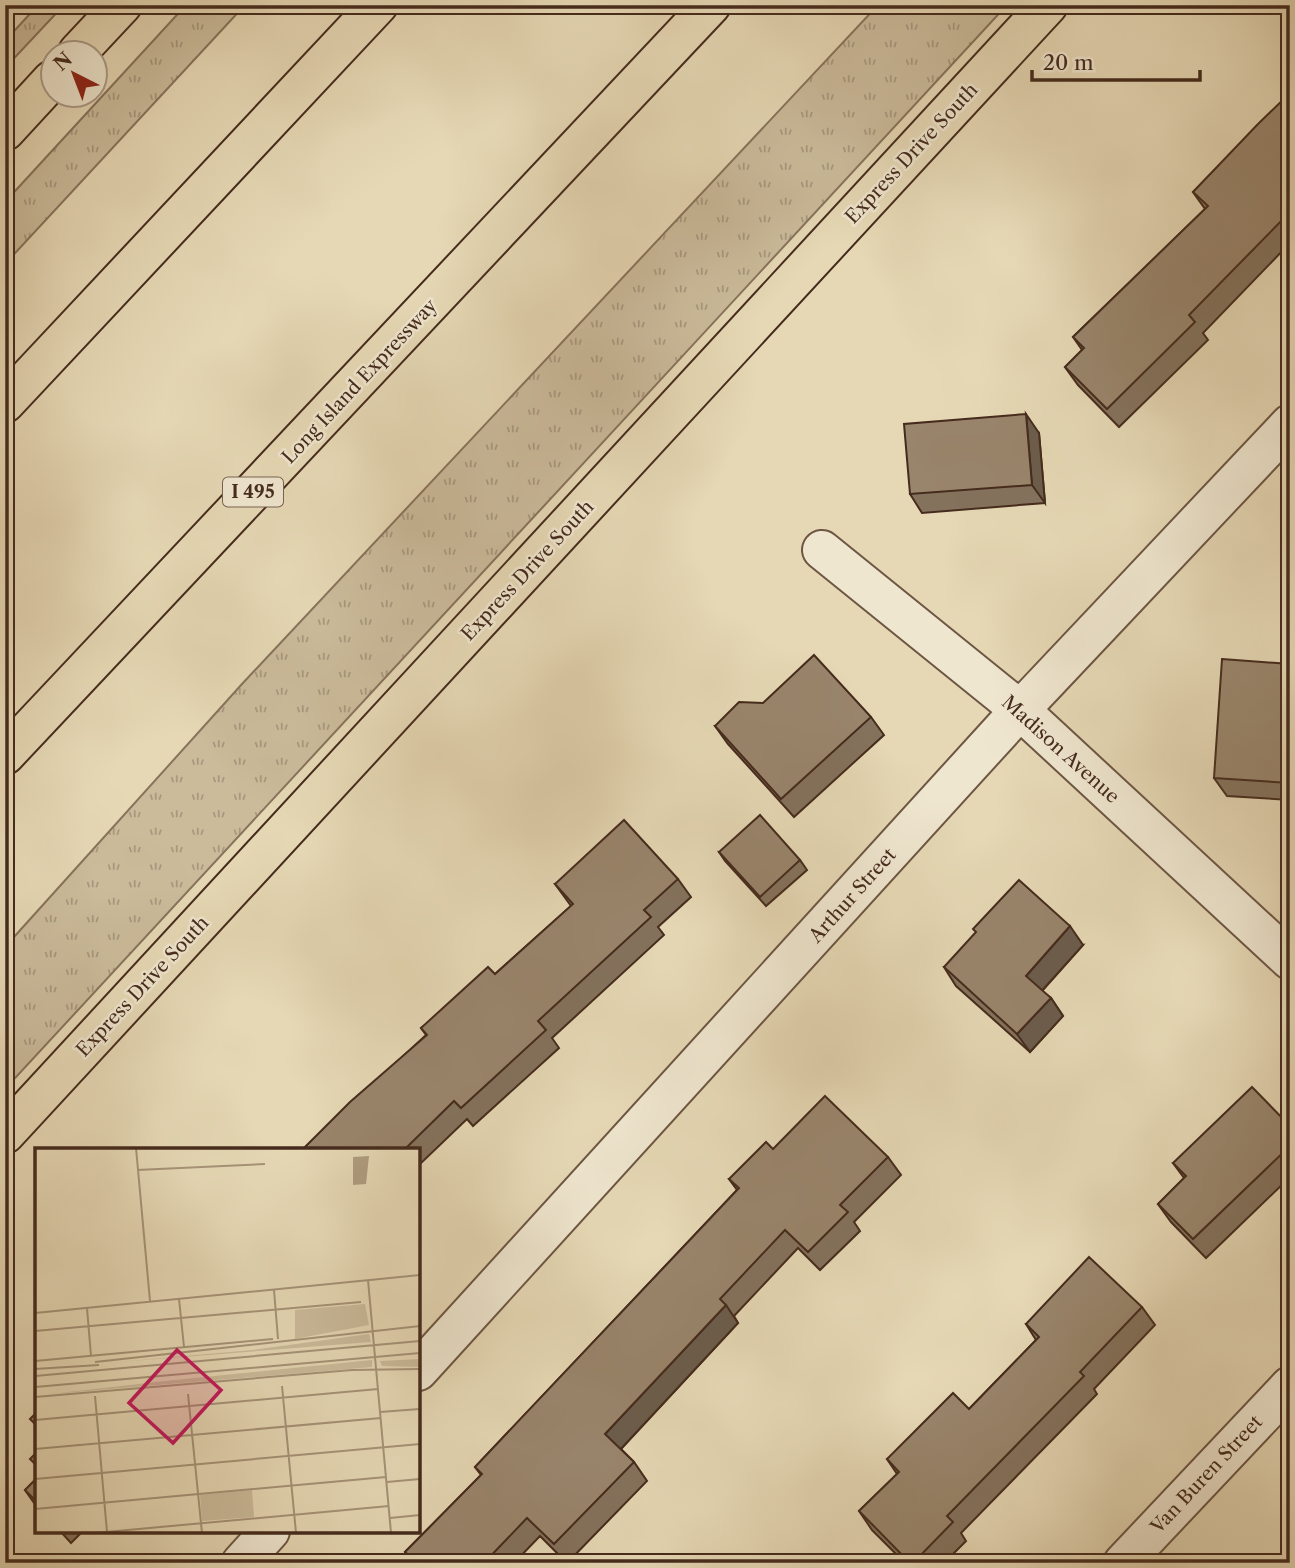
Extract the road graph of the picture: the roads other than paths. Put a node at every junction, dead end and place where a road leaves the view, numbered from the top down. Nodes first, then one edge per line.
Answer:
1 (122, 5) edge
2 (378, 5) edge
3 (711, 5) edge
4 (1048, 5) edge
5 (91, 38) edge
6 (38, 95) edge
7 (5, 131) edge
8 (5, 403) edge
9 (1290, 424) edge
10 (822, 550) dead end
11 (1020, 710) junction
12 (5, 755) edge
13 (1290, 960) edge
14 (5, 1134) edge
15 (420, 1369) edge
16 (1290, 1386) edge
17 (268, 1533) edge
18 (241, 1563) edge
19 (1123, 1563) edge

1 - 5 main road
2 - 8 main road
3 - 12 main road, Long Island Expressway / I 495
4 - 14 main road, Express Drive South
6 - 7 main road
9 - 11 street, Arthur Street
10 - 11 street, Madison Avenue
11 - 13 street, Madison Avenue
11 - 15 street, Arthur Street
16 - 19 street, Van Buren Street
17 - 18 street

